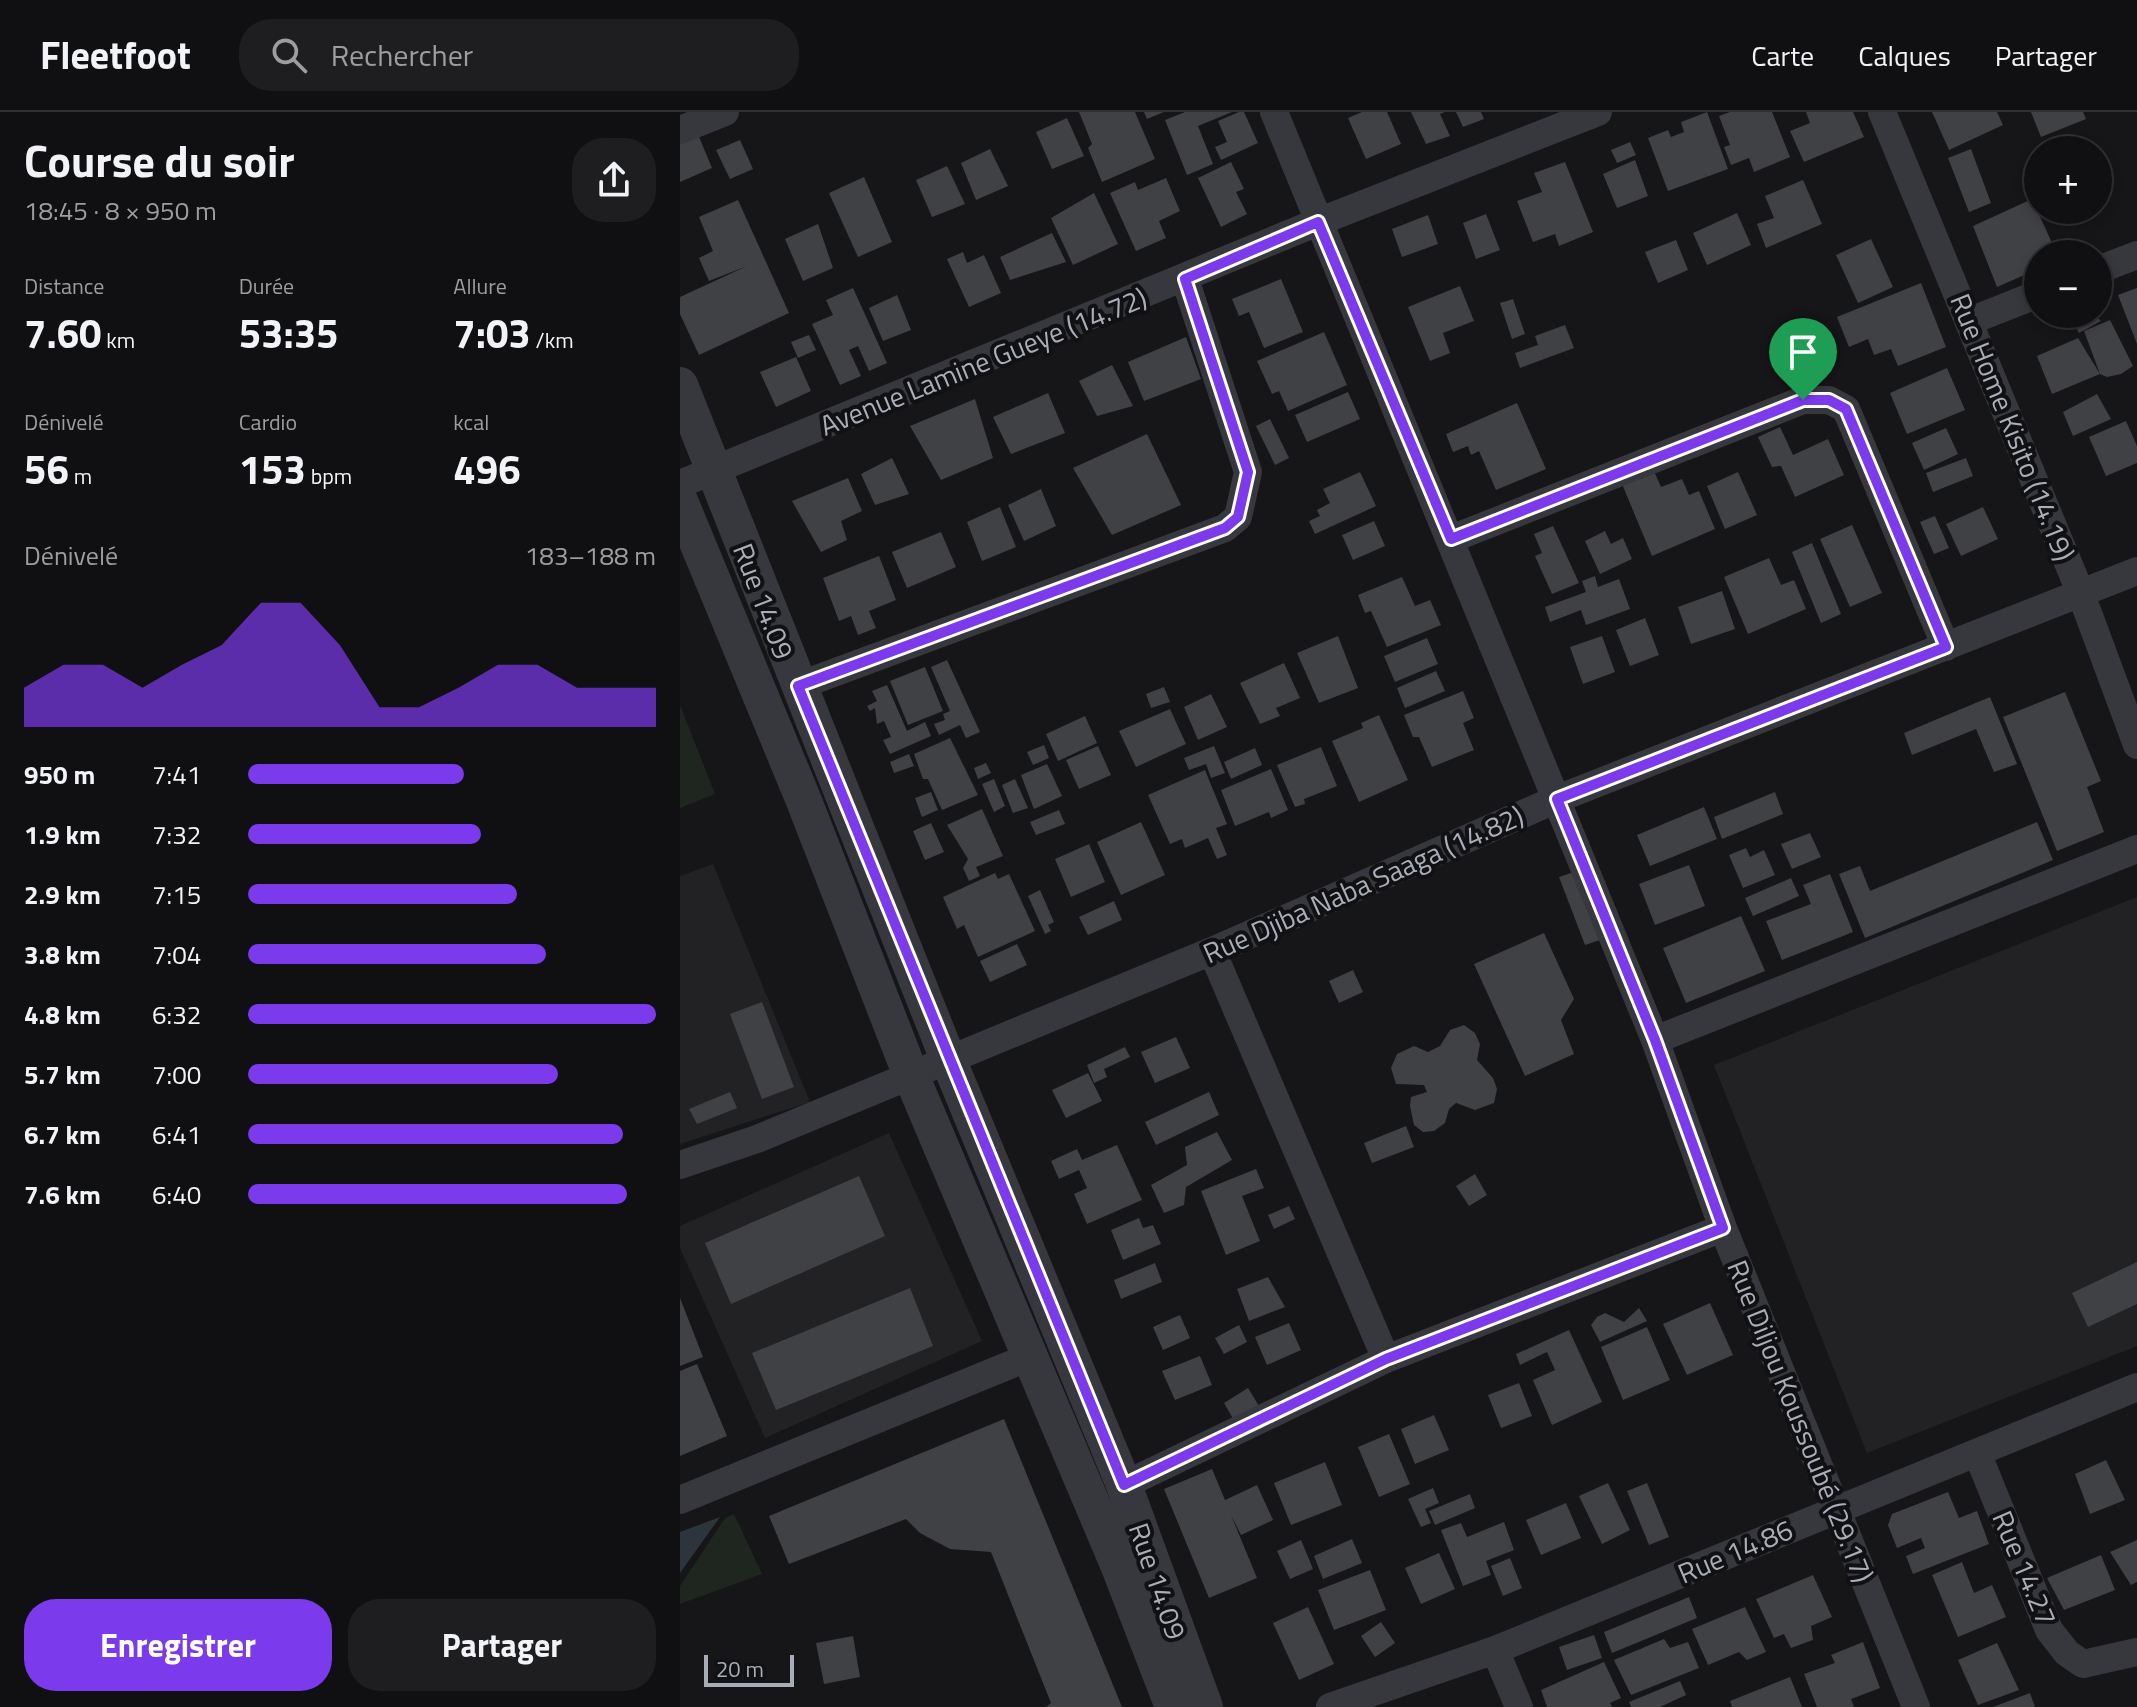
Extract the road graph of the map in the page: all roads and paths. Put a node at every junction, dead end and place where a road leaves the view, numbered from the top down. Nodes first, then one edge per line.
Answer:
1 (725, 112) edge
2 (1274, 112) edge
3 (1598, 112) edge
4 (1882, 112) edge
5 (680, 130) edge
6 (1318, 222) junction
7 (2137, 255) edge
8 (2112, 265) edge
9 (1185, 279) junction
10 (2024, 300) edge
11 (1970, 321) junction
12 (680, 385) edge
13 (714, 470) junction
14 (680, 484) edge
15 (680, 501) edge
16 (1451, 539) junction
17 (2137, 571) edge
18 (2081, 594) junction
19 (1946, 647) junction
20 (798, 686) junction
21 (2137, 745) edge
22 (1557, 799) junction
23 (2137, 849) edge
24 (1212, 951) junction
25 (1655, 1040) junction
26 (948, 1059) junction
27 (910, 1073) junction
28 (680, 1165) edge
29 (1723, 1228) junction
30 (1029, 1357) junction
31 (1386, 1359) junction
32 (2137, 1387) edge
33 (1978, 1455) junction
34 (1124, 1485) junction
35 (680, 1500) edge
36 (1836, 1508) junction
37 (1495, 1650) junction
38 (2137, 1652) edge
39 (1173, 1707) edge
40 (1205, 1707) edge
41 (1330, 1707) edge
42 (1519, 1707) edge
43 (1916, 1707) edge

1 - 5 street
2 - 6 street, Rue Diljou Koussoubé (29.17)
3 - 6 street, Avenue Lamine Gueye (14.72)
4 - 11 street, Rue Home Kisito (14.19)
6 - 9 street, Avenue Lamine Gueye (14.72)
6 - 16 street, Rue Diljou Koussoubé (29.17)
7 - 8 street
9 - 13 street, Avenue Lamine Gueye (14.72)
9 - 20 street
10 - 11 street
11 - 18 street, Rue Home Kisito (14.19)
12 - 13 street, Rue 14.09
13 - 14 street, Avenue Lamine Gueye (14.72)
13 - 20 street, Rue 14.09
15 - 27 street, Rue 14.09
16 - 19 street
16 - 22 street, Rue Diljou Koussoubé (29.17)
17 - 18 street, Rue Djiba Naba Saaga (14.82)
18 - 19 street, Rue Djiba Naba Saaga (14.82)
18 - 21 street, Rue Home Kisito (14.19)
19 - 22 street, Rue Djiba Naba Saaga (14.82)
20 - 26 street, Rue 14.09
22 - 24 street, Rue Djiba Naba Saaga (14.82)
22 - 25 street, Rue Diljou Koussoubé (29.17)
23 - 25 street
24 - 26 street, Rue Djiba Naba Saaga (14.82)
24 - 31 street
25 - 29 street, Rue Diljou Koussoubé (29.17)
26 - 27 street, Rue Djiba Naba Saaga (14.82)
26 - 34 street, Rue 14.09
27 - 28 street, Rue Djiba Naba Saaga (14.82)
27 - 30 street, Rue 14.09
29 - 31 street
29 - 36 street, Rue Diljou Koussoubé (29.17)
30 - 35 street
30 - 39 street, Rue 14.09
31 - 34 street
32 - 33 street, Rue 14.86
33 - 36 street, Rue 14.86
33 - 38 street, Rue 14.27
34 - 40 street, Rue 14.09
36 - 37 street, Rue 14.86
36 - 43 street, Rue Diljou Koussoubé (29.17)
37 - 41 street, Rue 14.86
37 - 42 street

